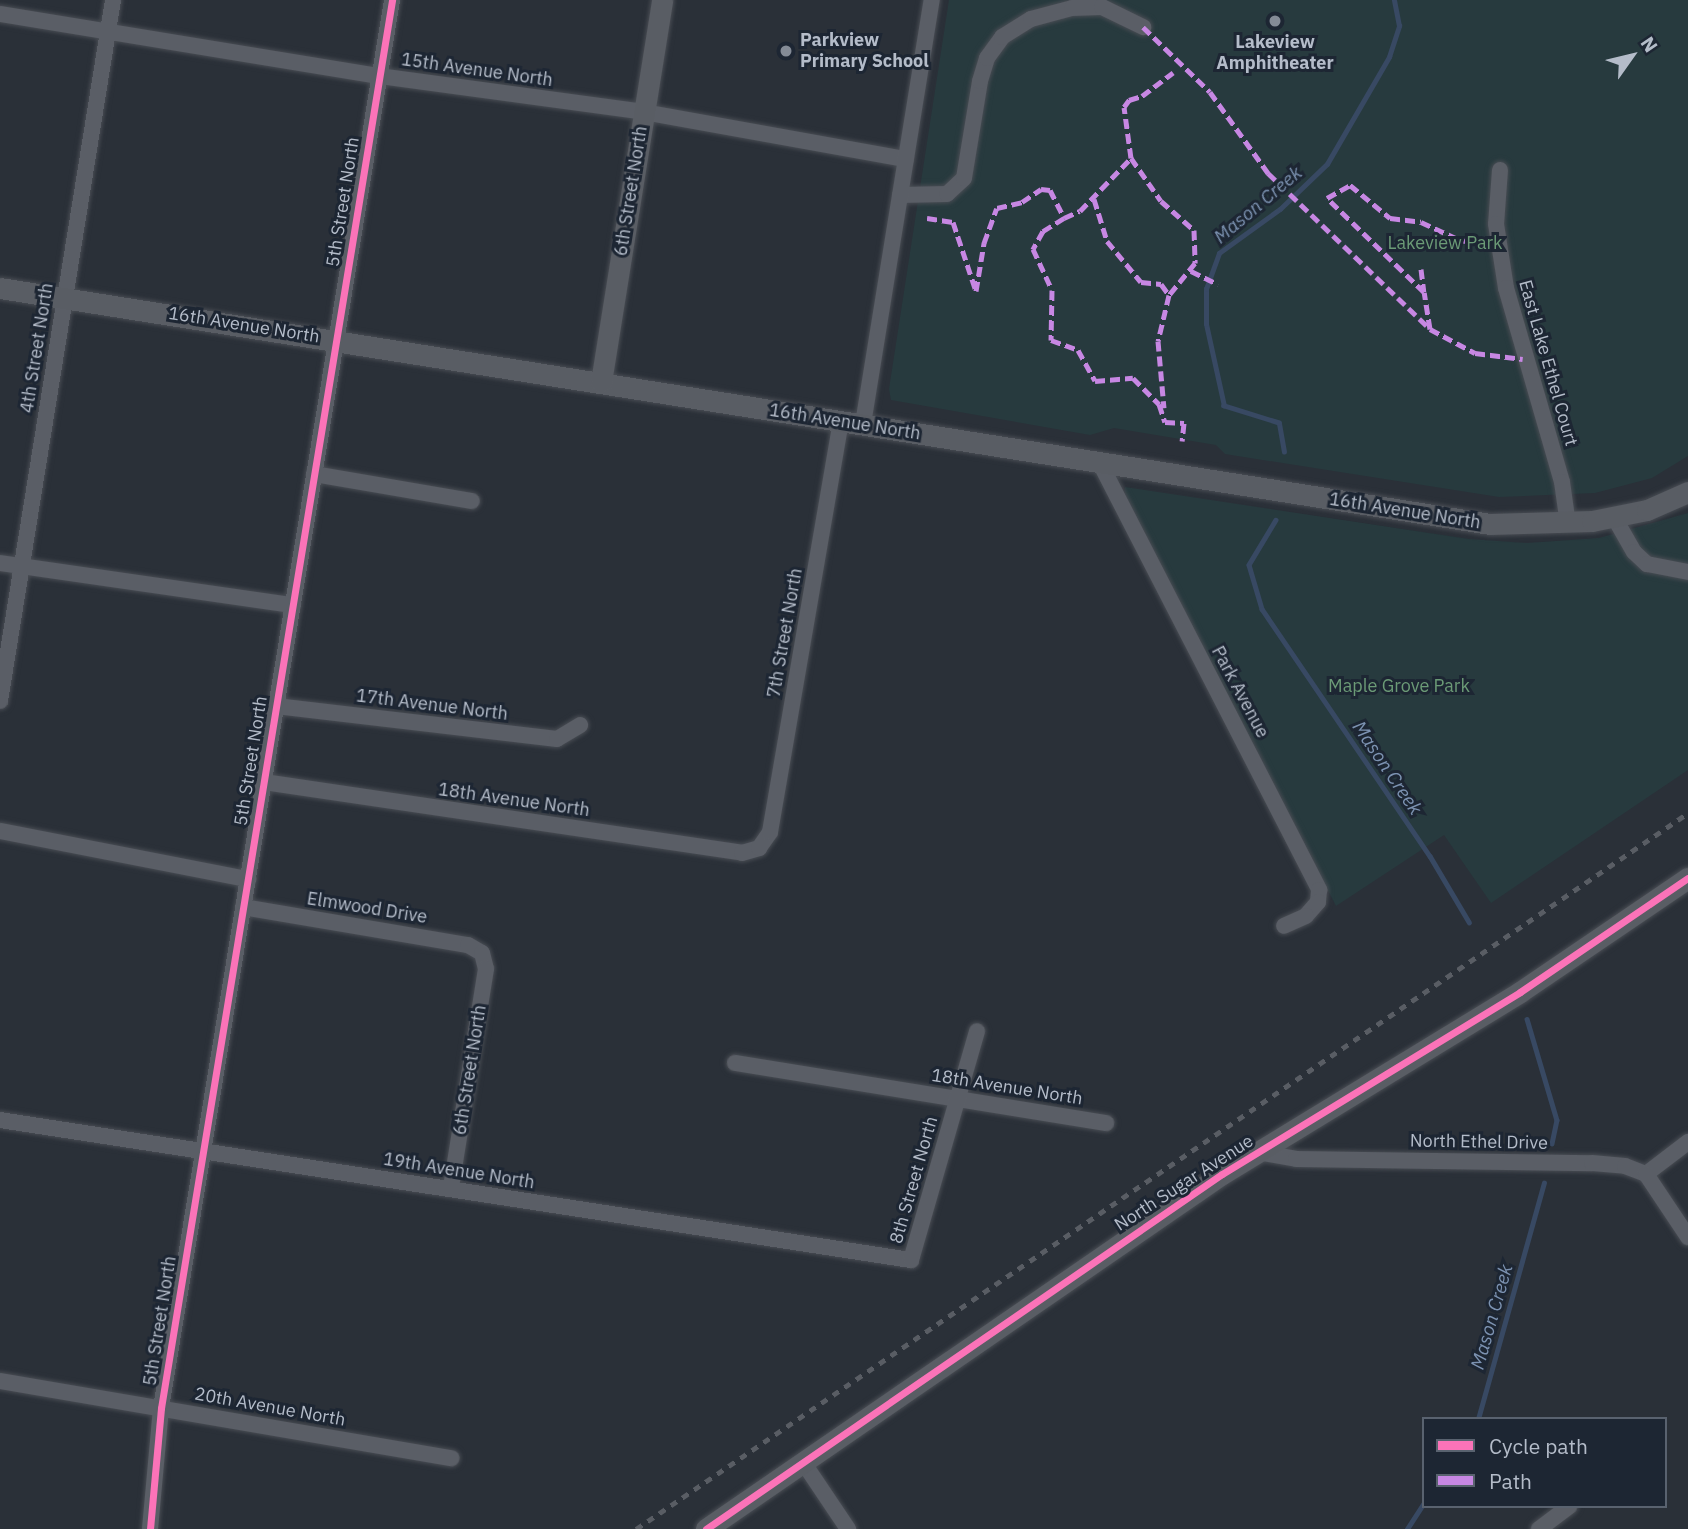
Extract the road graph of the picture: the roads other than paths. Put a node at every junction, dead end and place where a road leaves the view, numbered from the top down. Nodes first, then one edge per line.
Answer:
1 (113, 0) edge
2 (391, 0) edge
3 (662, 0) edge
4 (932, 0) edge
5 (0, 14) edge
6 (1143, 27) dead end
7 (108, 32) junction
8 (379, 76) junction
9 (644, 112) junction
10 (906, 159) junction
11 (1500, 170) dead end
12 (900, 195) junction
13 (0, 288) edge
14 (65, 297) junction
15 (336, 340) junction
16 (601, 382) junction
17 (841, 421) junction
18 (863, 424) junction
19 (1101, 465) junction
20 (314, 474) junction
21 (1688, 492) edge
22 (472, 501) dead end
23 (1614, 517) junction
24 (1569, 524) junction
25 (0, 563) edge
26 (22, 567) junction
27 (1688, 572) edge
28 (293, 605) junction
29 (0, 701) edge
30 (276, 706) junction
31 (580, 725) dead end
32 (264, 782) junction
33 (0, 831) edge
34 (759, 848) joint
35 (1688, 878) edge
36 (248, 879) junction
37 (243, 908) junction
38 (1284, 926) dead end
39 (482, 953) joint
40 (977, 1031) dead end
41 (735, 1063) dead end
42 (957, 1099) junction
43 (0, 1120) edge
44 (1106, 1123) dead end
45 (1688, 1142) edge
46 (1258, 1152) junction
47 (203, 1154) junction
48 (1646, 1174) junction
49 (451, 1188) junction
50 (1688, 1237) edge
51 (912, 1260) joint
52 (0, 1381) edge
53 (161, 1408) junction
54 (451, 1458) dead end
55 (803, 1462) junction
56 (1566, 1508) edge
57 (150, 1529) edge
58 (706, 1529) edge
59 (848, 1529) edge
60 (1539, 1529) edge

1 - 7 street, 4th Street North
2 - 8 street, 5th Street North
3 - 9 main road, 6th Street North
4 - 10 street
5 - 7 street, 15th Avenue North
6 - 12 street
7 - 8 street, 15th Avenue North
7 - 14 street, 4th Street North
8 - 9 street, 15th Avenue North
8 - 15 street, 5th Street North
9 - 10 street, 15th Avenue North
9 - 16 main road, 6th Street North
10 - 12 street
11 - 24 street, East Lake Ethel Court
12 - 18 street
13 - 14 main road, 16th Avenue North
14 - 15 main road, 16th Avenue North
14 - 26 street, 4th Street North
15 - 16 main road, 16th Avenue North
15 - 20 street, 5th Street North
16 - 17 main road, 16th Avenue North
17 - 18 main road, 16th Avenue North
17 - 34 street, 7th Street North
18 - 19 main road, 16th Avenue North
19 - 24 main road, 16th Avenue North
19 - 38 street, Park Avenue
20 - 22 street
20 - 28 street, 5th Street North
21 - 23 main road, 16th Avenue North
23 - 24 main road, 16th Avenue North
23 - 27 street
25 - 26 street
26 - 28 street
26 - 29 street, 4th Street North
28 - 30 street, 5th Street North
30 - 31 street, 17th Avenue North
30 - 32 street, 5th Street North
32 - 34 street, 18th Avenue North
32 - 36 street, 5th Street North
33 - 36 street
35 - 46 main road, North Sugar Avenue
36 - 37 street, 5th Street North
37 - 39 street, Elmwood Drive
37 - 47 street, 5th Street North
39 - 49 street, 6th Street North
40 - 42 street, 8th Street North
41 - 42 street, 18th Avenue North
42 - 44 street, 18th Avenue North
42 - 51 street, 8th Street North
43 - 47 street, 19th Avenue North
45 - 48 street
46 - 48 street, North Ethel Drive
46 - 55 main road, North Sugar Avenue
47 - 49 street, 19th Avenue North
47 - 53 street, 5th Street North
48 - 50 street
49 - 51 street, 19th Avenue North
52 - 53 street, 20th Avenue North
53 - 54 street, 20th Avenue North
53 - 57 street, 5th Street North
55 - 58 main road, North Sugar Avenue
55 - 59 street
56 - 60 street

